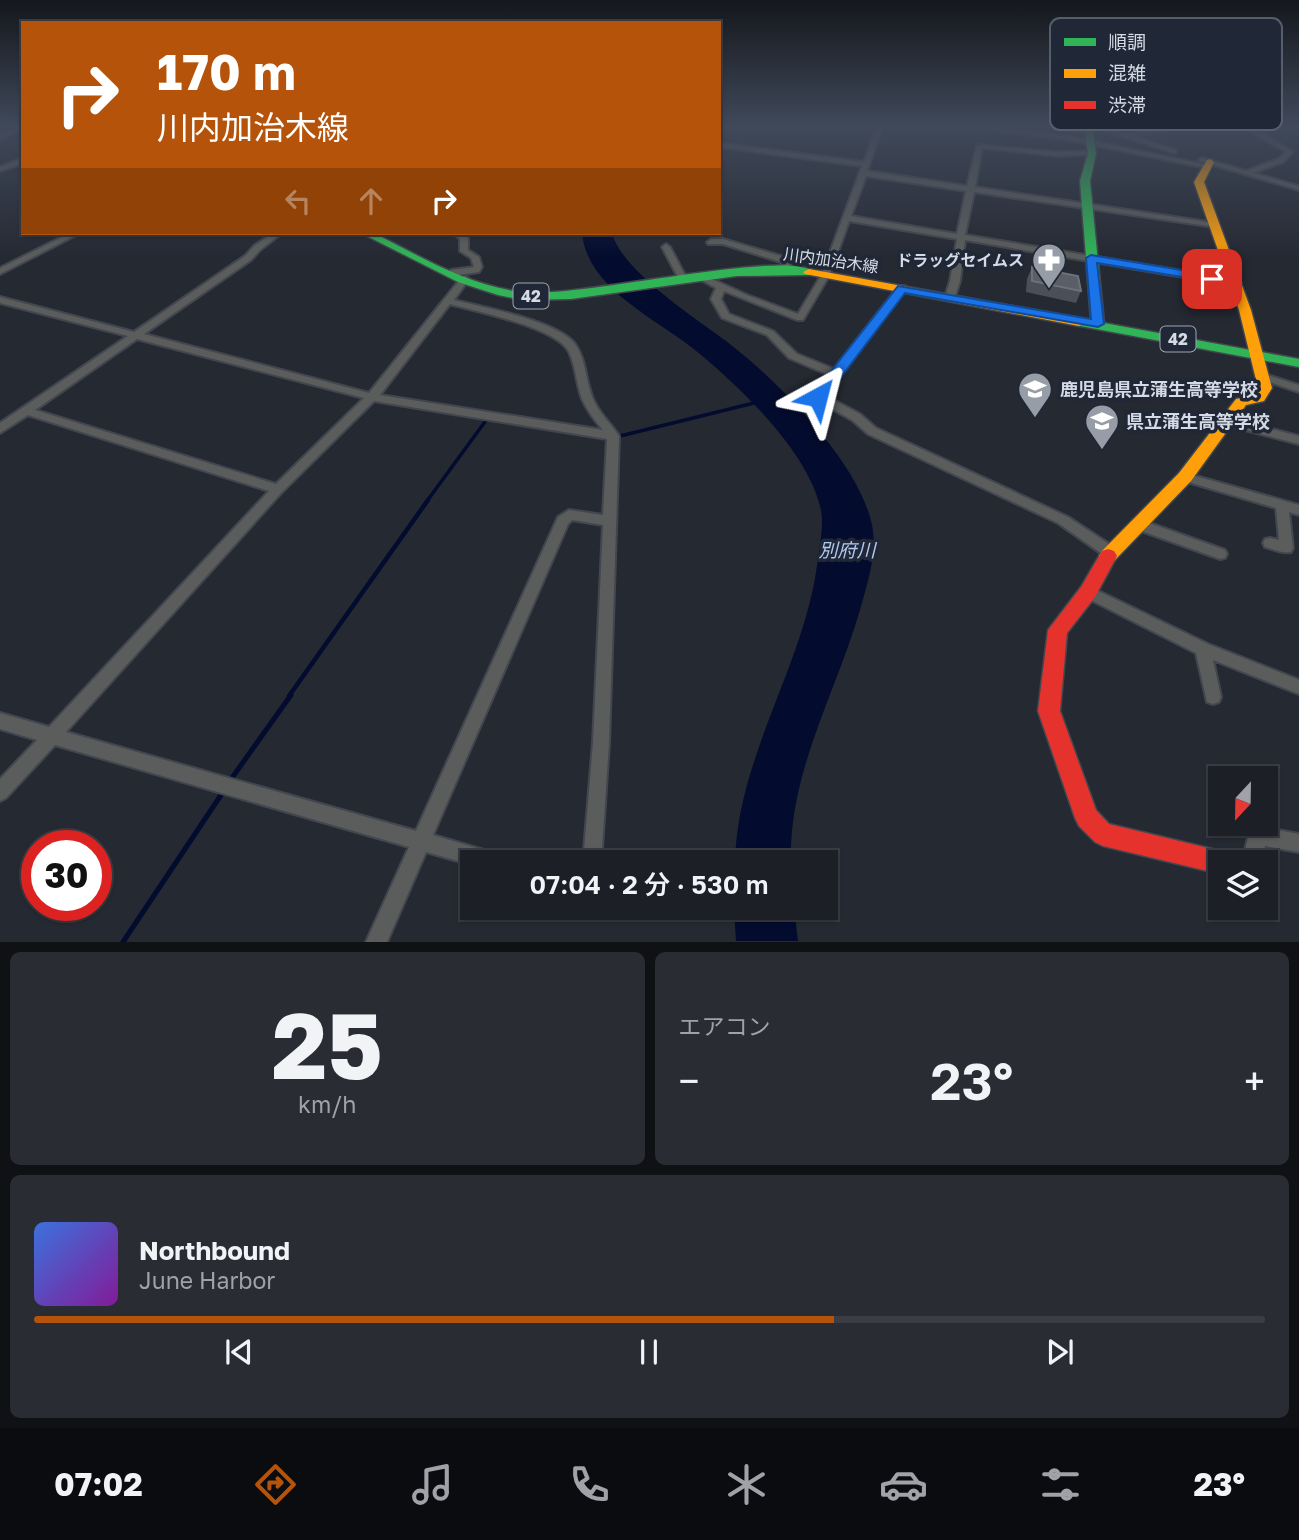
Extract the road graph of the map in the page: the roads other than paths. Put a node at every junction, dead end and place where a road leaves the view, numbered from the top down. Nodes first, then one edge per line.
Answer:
1 (864, 170) edge
2 (869, 170) edge
3 (973, 170) edge
4 (1085, 170) edge
5 (1206, 170) edge
6 (1234, 170) edge
7 (1251, 170) edge
8 (1247, 173) junction
9 (970, 188) junction
10 (1299, 188) edge
11 (1086, 205) junction
12 (846, 218) junction
13 (1214, 225) junction
14 (72, 235) edge
15 (275, 235) edge
16 (370, 235) edge
17 (460, 235) edge
18 (961, 237) junction
19 (711, 242) dead end
20 (666, 247) dead end
21 (1091, 258) junction
22 (788, 270) junction
23 (0, 271) edge
24 (826, 274) junction
25 (458, 276) junction
26 (701, 277) junction
27 (683, 279) junction
28 (1236, 283) junction
29 (721, 287) junction
30 (902, 288) junction
31 (950, 298) junction
32 (0, 300) edge
33 (448, 302) junction
34 (1098, 324) junction
35 (136, 335) junction
36 (1259, 355) junction
37 (1299, 363) edge
38 (836, 374) junction
39 (1264, 377) junction
40 (1299, 389) edge
41 (372, 397) junction
42 (26, 411) junction
43 (1226, 421) junction
44 (0, 429) edge
45 (613, 436) junction
46 (1299, 440) edge
47 (1185, 477) junction
48 (278, 489) junction
49 (1282, 504) junction
50 (1299, 510) edge
51 (611, 521) junction
52 (1138, 524) junction
53 (1270, 543) dead end
54 (1110, 552) junction
55 (1220, 554) dead end
56 (1088, 592) junction
57 (1203, 649) junction
58 (1299, 687) edge
59 (1213, 697) dead end
60 (0, 721) edge
61 (51, 734) junction
62 (0, 792) edge
63 (421, 840) junction
64 (1299, 843) edge
65 (593, 850) edge
66 (1255, 850) edge
67 (460, 852) edge
68 (1208, 859) edge
69 (376, 942) edge

1 - 12 street
2 - 9 street
3 - 9 street
4 - 11 street
5 - 13 street
6 - 8 street
7 - 8 street
8 - 10 street
9 - 11 street
9 - 18 street
11 - 13 street
11 - 21 street
12 - 18 street
12 - 24 street
13 - 28 street
14 - 23 street
15 - 35 street
16 - 25 street, 川内加治木線 / 42
17 - 25 street
18 - 21 street
18 - 31 street
19 - 22 street
20 - 27 street
21 - 28 street
21 - 34 street
22 - 24 street, 川内加治木線 / 42
22 - 26 street, 川内加治木線 / 42
24 - 29 street
24 - 30 street, 川内加治木線 / 42
25 - 27 street, 川内加治木線 / 42
25 - 33 street
26 - 27 street, 川内加治木線 / 42
26 - 29 street
28 - 36 street
29 - 38 street
30 - 31 street, 川内加治木線 / 42
30 - 38 street
31 - 34 street, 川内加治木線 / 42
32 - 35 street
33 - 41 street
33 - 45 street
34 - 36 street, 川内加治木線 / 42
35 - 41 street
35 - 42 street
36 - 37 street, 川内加治木線 / 42
36 - 39 street
38 - 54 street
39 - 40 street
39 - 43 street
41 - 45 street
41 - 48 street
42 - 44 street
42 - 48 street
43 - 46 street
43 - 47 street
45 - 51 street
47 - 49 street
47 - 52 street
48 - 61 street
49 - 50 street
49 - 53 street
51 - 63 street
51 - 65 street
52 - 54 street
52 - 55 street
54 - 56 street
56 - 57 street
56 - 68 street
57 - 58 street
57 - 59 street
60 - 61 street
61 - 62 street
61 - 63 street
63 - 67 street
63 - 69 street
64 - 66 street

